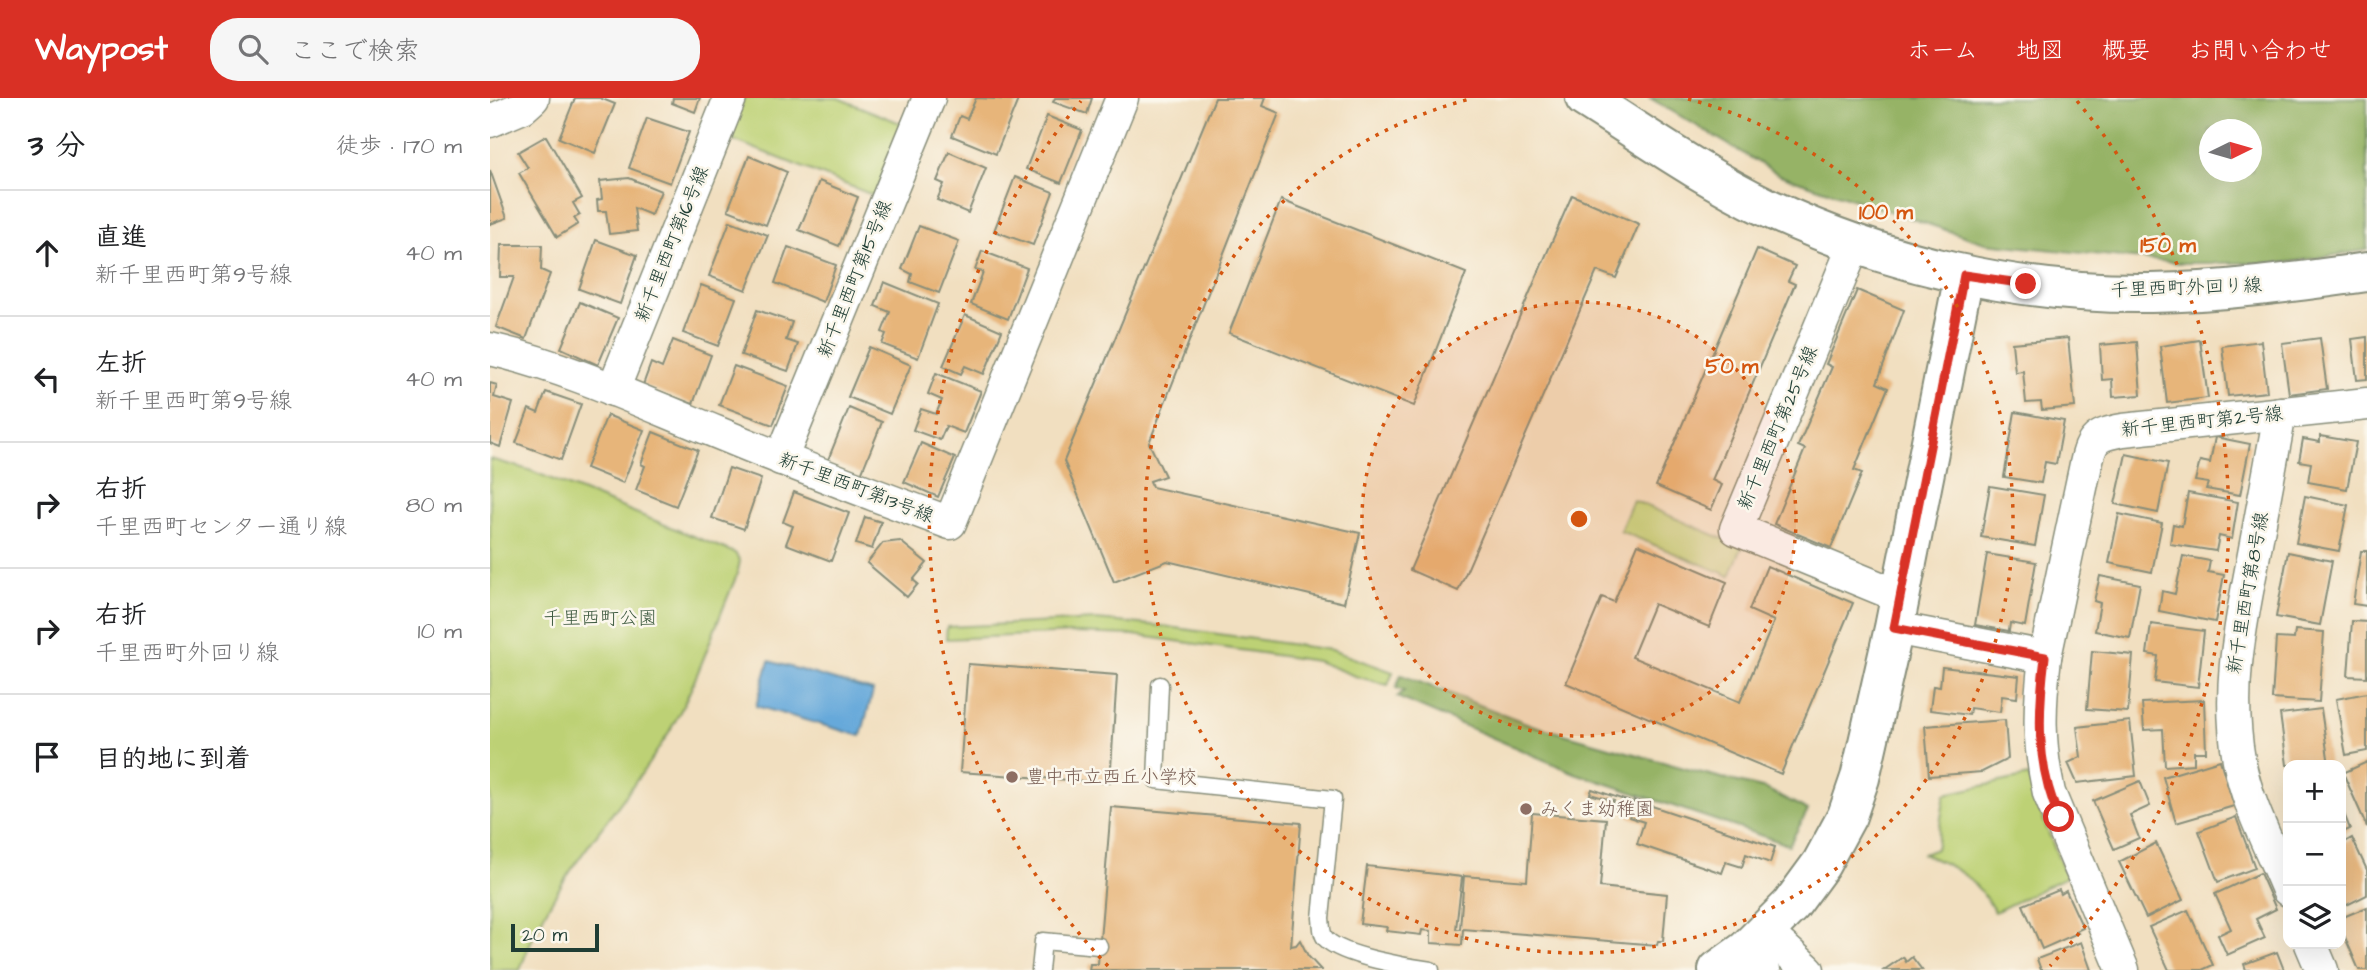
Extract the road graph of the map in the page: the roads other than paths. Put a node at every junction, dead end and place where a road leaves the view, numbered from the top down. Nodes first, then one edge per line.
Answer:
1 (533, 98) edge
2 (730, 98) edge
3 (929, 98) edge
4 (1122, 98) edge
5 (1585, 98) edge
6 (490, 121) edge
7 (1855, 243) junction
8 (2367, 272) edge
9 (1964, 275) junction
10 (490, 349) edge
11 (613, 390) junction
12 (2367, 404) edge
13 (2280, 414) junction
14 (781, 459) junction
15 (1896, 612) junction
16 (2045, 657) junction
17 (1160, 685) dead end
18 (2286, 886) edge
19 (1099, 946) dead end
20 (2313, 949) edge
21 (1748, 955) edge
22 (1040, 970) edge
23 (1431, 970) edge
24 (1808, 970) edge
25 (2123, 970) edge
26 (2322, 970) edge

1 - 6 street
2 - 11 street, 新千里西町第16号線
3 - 14 street, 新千里西町第15号線
4 - 14 street, 新千里西町第13号線
5 - 7 street, 千里西町外回り線
7 - 9 street, 千里西町外回り線
7 - 15 street, 新千里西町第25号線
8 - 9 street, 千里西町外回り線
9 - 15 street
10 - 11 street, 新千里西町第13号線
11 - 14 street, 新千里西町第13号線
12 - 13 street, 新千里西町第2号線
13 - 16 street, 新千里西町第2号線
13 - 18 street, 新千里西町第8号線
15 - 16 street
15 - 21 street
16 - 25 street
17 - 23 lane
19 - 22 lane
20 - 26 street
21 - 24 street

